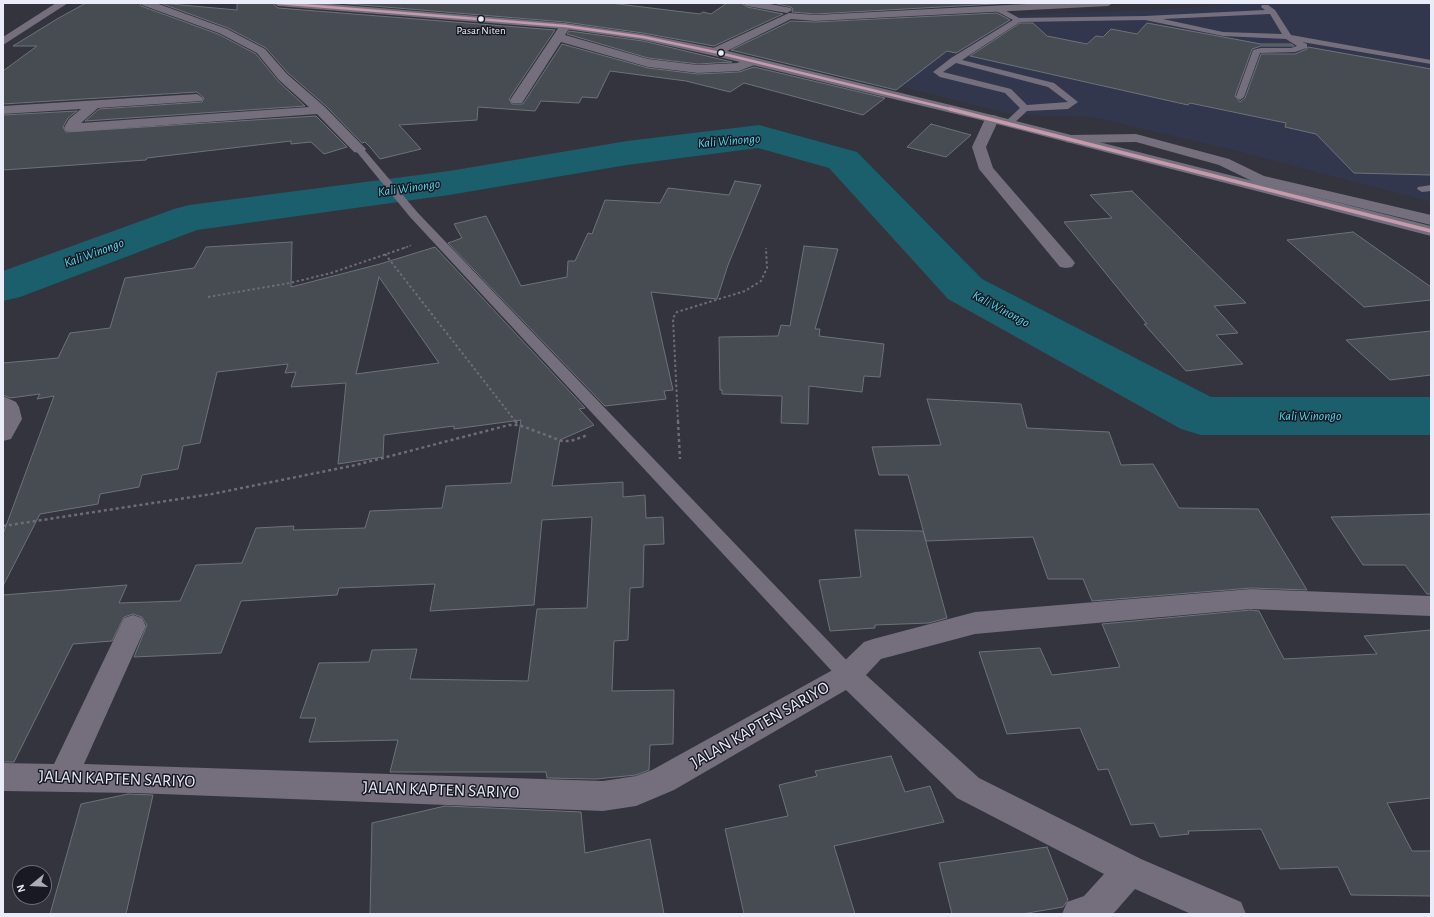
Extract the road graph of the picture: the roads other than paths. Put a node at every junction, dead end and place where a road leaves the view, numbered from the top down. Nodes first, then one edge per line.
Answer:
1 (63, 3) edge
2 (146, 3) edge
3 (278, 3) edge
4 (747, 3) edge
5 (1108, 3) edge
6 (1259, 3) edge
7 (309, 4) edge
8 (999, 9) junction
9 (787, 10) edge
10 (1272, 12) junction
11 (1145, 18) junction
12 (1018, 20) junction
13 (3, 26) edge
14 (27, 26) junction
15 (562, 31) junction
16 (1288, 37) junction
17 (3, 42) edge
18 (715, 52) junction
19 (954, 60) junction
20 (753, 61) junction
21 (1431, 62) edge
22 (1051, 85) junction
23 (1008, 91) junction
24 (1240, 97) dead end
25 (197, 98) dead end
26 (517, 100) dead end
27 (94, 105) junction
28 (1025, 108) junction
29 (3, 110) edge
30 (320, 110) junction
31 (992, 119) junction
32 (1009, 123) junction
33 (1071, 139) joint
34 (359, 149) joint
35 (1256, 182) junction
36 (1431, 220) edge
37 (1431, 231) edge
38 (1066, 263) dead end
39 (3, 403) edge
40 (3, 434) edge
41 (1431, 607) edge
42 (133, 626) dead end
43 (848, 675) junction
44 (3, 778) edge
45 (63, 778) junction
46 (1130, 870) junction
47 (1079, 914) edge
48 (1230, 914) edge

1 - 14 street
2 - 30 street
3 - 7 main road
4 - 9 street
5 - 8 street
6 - 10 lane
7 - 15 main road
8 - 9 street
8 - 12 lane
9 - 18 street
10 - 11 lane
10 - 16 lane
11 - 12 lane
11 - 16 lane
12 - 19 lane
13 - 14 street
14 - 17 street
15 - 18 main road
15 - 20 street
15 - 26 street
16 - 21 lane
16 - 24 lane
18 - 20 main road
19 - 22 lane
19 - 23 lane
20 - 31 main road
22 - 23 lane
22 - 28 lane
23 - 28 lane
25 - 27 street
27 - 29 street
27 - 30 street
28 - 32 lane
30 - 34 street
31 - 32 main road
31 - 38 street
32 - 33 main road
33 - 35 street
34 - 43 lane
35 - 36 street
35 - 37 main road
39 - 40 street
41 - 43 street, JALAN KAPTEN SARIYO
42 - 45 street
43 - 45 street, JALAN KAPTEN SARIYO
43 - 46 street
44 - 45 street, JALAN KAPTEN SARIYO
46 - 47 street
46 - 48 street

